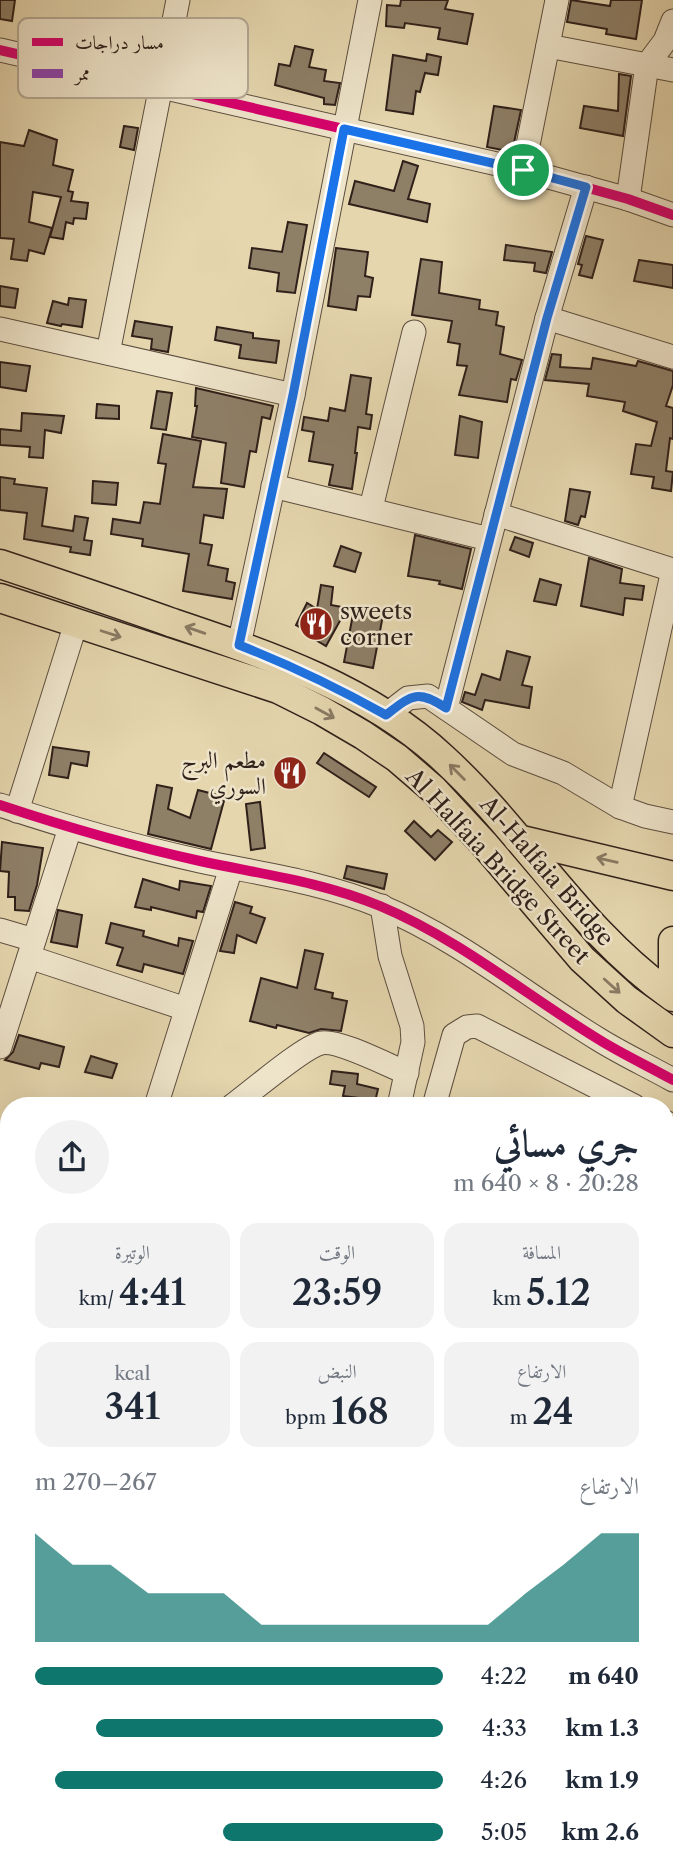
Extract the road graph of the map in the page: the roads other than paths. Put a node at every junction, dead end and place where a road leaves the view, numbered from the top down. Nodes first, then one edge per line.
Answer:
1 (178, 0) edge
2 (370, 0) edge
3 (557, 0) edge
4 (174, 18) edge
5 (673, 21) edge
6 (548, 46) junction
7 (0, 50) edge
8 (18, 54) edge
9 (647, 65) junction
10 (673, 71) edge
11 (159, 98) edge
12 (212, 98) edge
13 (344, 129) junction
14 (523, 170) junction
15 (586, 187) junction
16 (628, 199) junction
17 (673, 215) edge
18 (547, 318) junction
19 (0, 329) edge
20 (414, 332) dead end
21 (108, 353) junction
22 (673, 357) edge
23 (293, 395) junction
24 (273, 486) junction
25 (371, 508) junction
26 (496, 514) junction
27 (489, 539) junction
28 (0, 564) edge
29 (673, 570) edge
30 (0, 598) edge
31 (76, 623) junction
32 (239, 645) junction
33 (446, 708) junction
34 (386, 715) junction
35 (621, 807) junction
36 (8, 808) edge
37 (673, 822) edge
38 (70, 828) junction
39 (518, 839) junction
40 (231, 868) junction
41 (673, 876) edge
42 (382, 906) junction
43 (0, 930) edge
44 (673, 941) edge
45 (32, 948) junction
46 (673, 968) edge
47 (673, 997) edge
48 (7, 1000) edge
49 (186, 1009) junction
50 (673, 1033) edge
51 (0, 1047) edge
52 (407, 1073) junction
53 (673, 1080) edge
54 (159, 1097) edge
55 (244, 1097) edge
56 (401, 1097) edge
57 (436, 1097) edge
58 (616, 1097) edge

1 - 4 street
2 - 13 street
3 - 6 street
5 - 9 street
6 - 9 street
6 - 14 street
7 - 8 street
9 - 10 street
9 - 16 street
11 - 21 street
12 - 13 street
13 - 14 street
13 - 23 street
14 - 15 street
15 - 16 street
15 - 18 street
16 - 17 street
18 - 22 street
18 - 26 street
19 - 21 street
20 - 25 street
21 - 23 street
23 - 24 street
24 - 25 street
24 - 32 street
25 - 27 street
26 - 27 street
26 - 29 street
27 - 33 street
32 -> 28 main road, Al-Halfaia Bridge
29 - 35 street
30 - 31 main road, Al Halfaia Bridge Street
31 - 36 street
31 -> 50 main road, Al Halfaia Bridge Street
32 - 34 main road, Al-Halfaia Bridge
33 - 34 street
33 - 35 street
39 -> 34 main road, Al-Halfaia Bridge
35 - 37 street
36 - 38 street
38 - 40 street
38 - 45 street
41 -> 39 main road
39 - 47 main road, Al-Halfaia Bridge
40 - 42 street
40 - 49 street
42 - 52 street
42 - 53 street
43 - 45 street
44 - 46 main road
45 - 48 street
45 - 49 street
48 - 51 street
49 - 54 street
52 - 55 street
52 - 56 street
57 - 58 street

